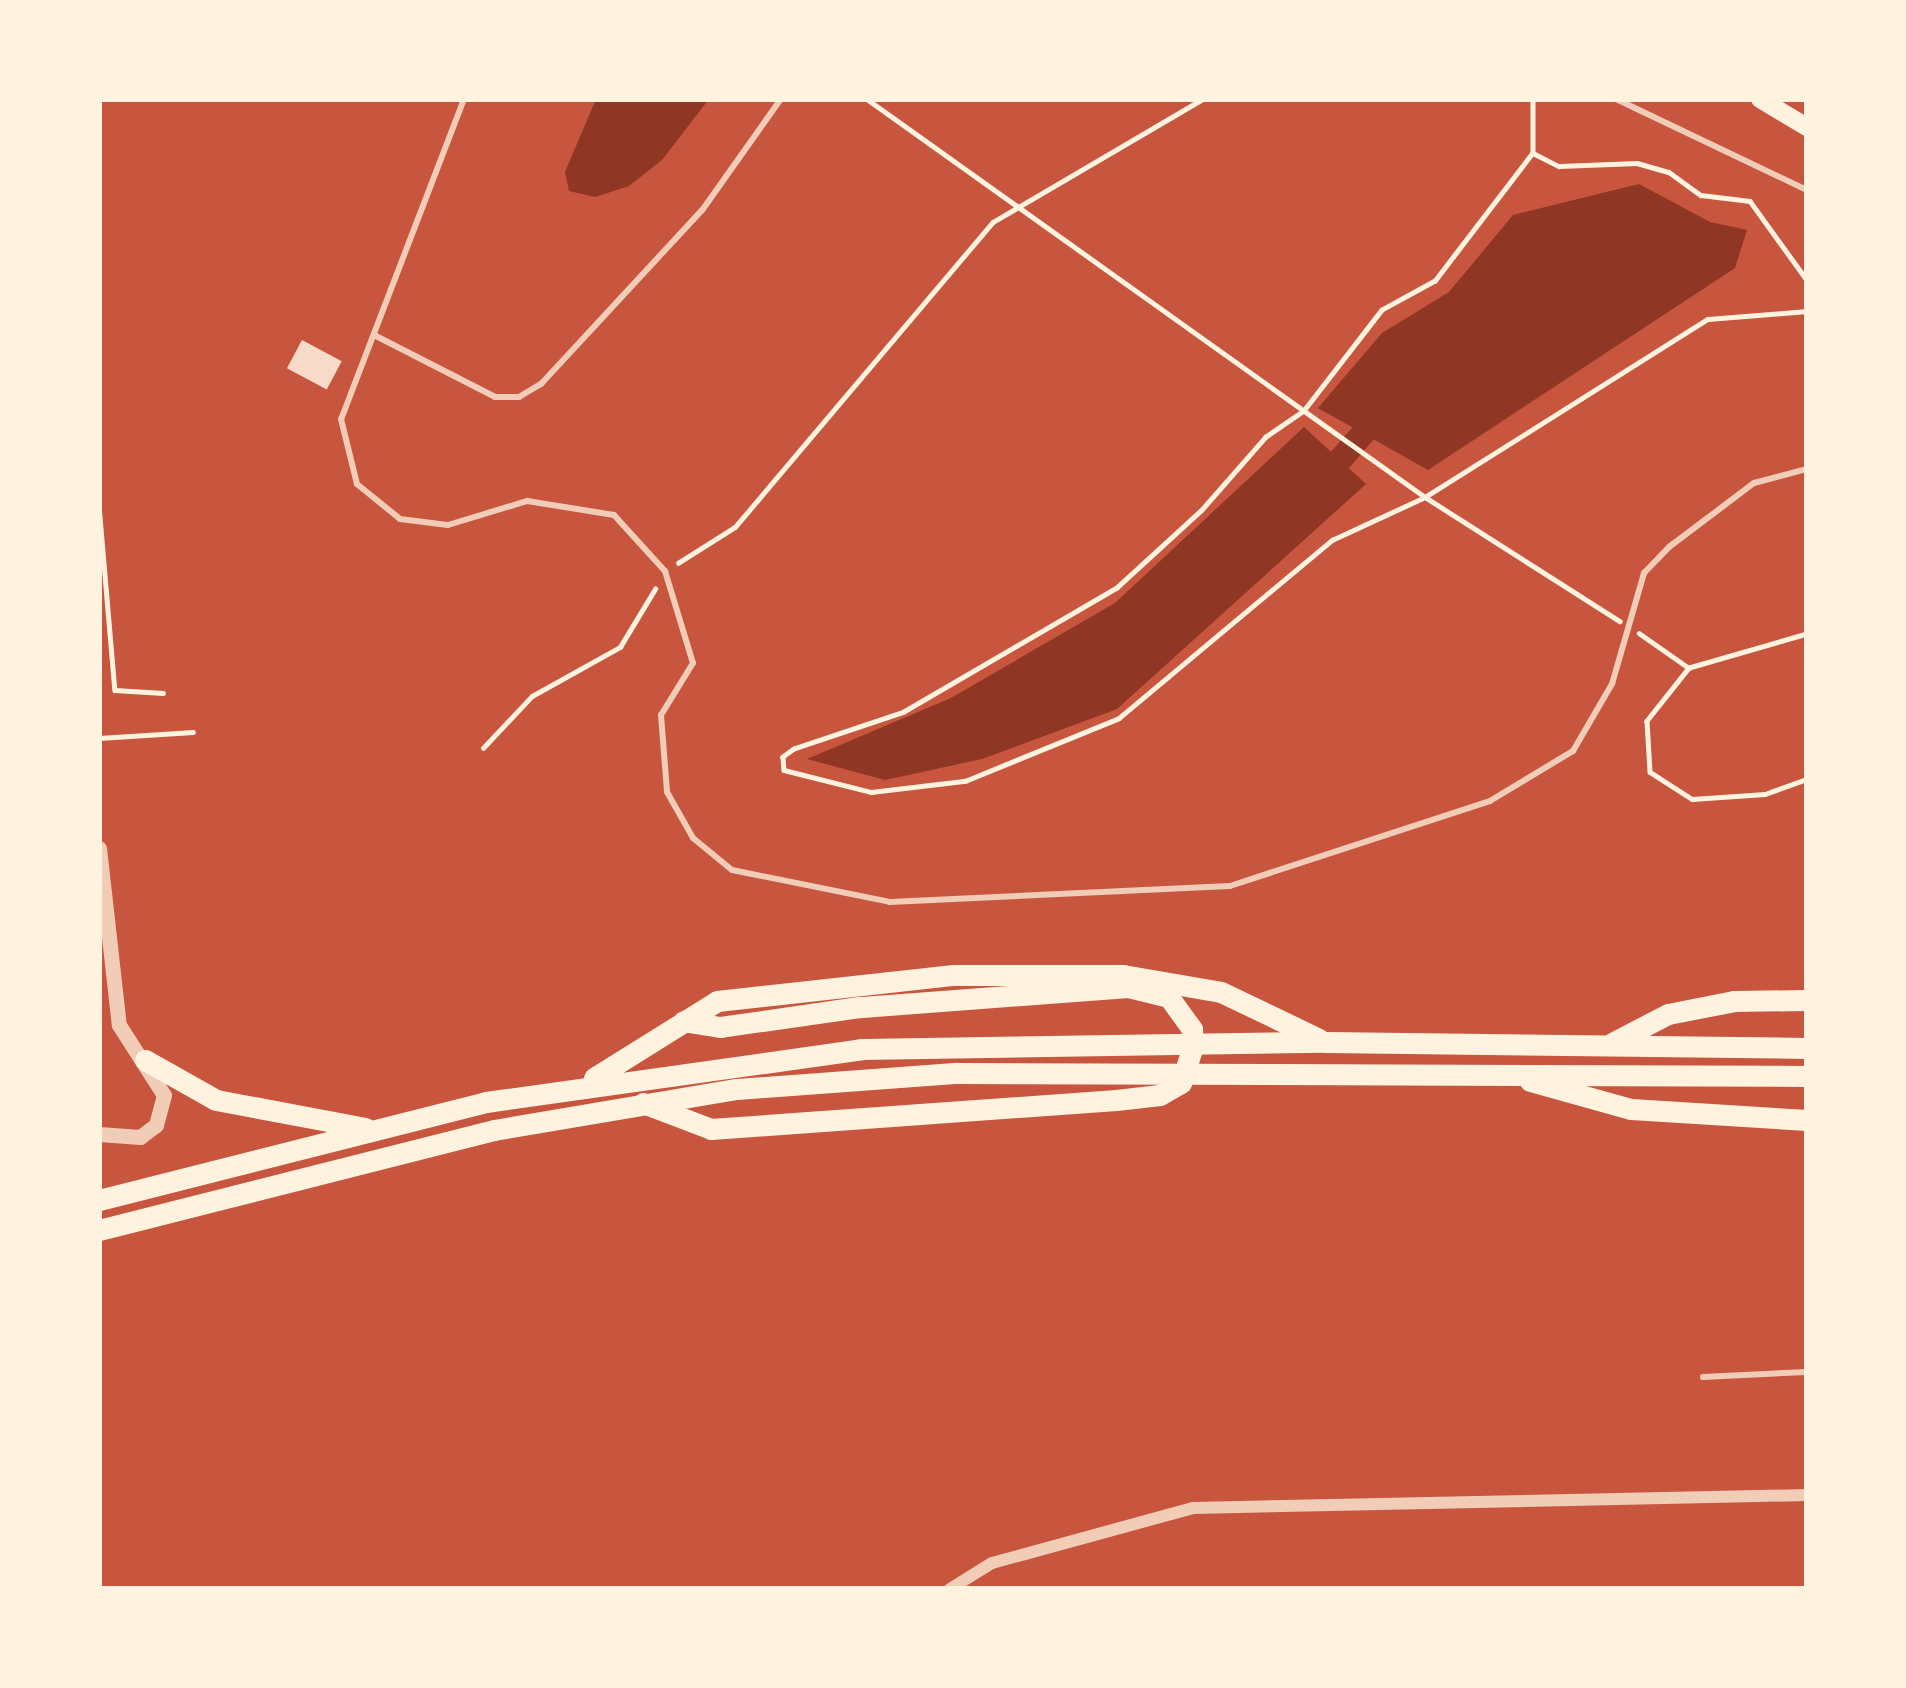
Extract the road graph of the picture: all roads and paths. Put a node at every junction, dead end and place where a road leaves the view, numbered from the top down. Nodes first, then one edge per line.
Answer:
1 (464, 99) edge
2 (781, 99) edge
3 (867, 99) edge
4 (1203, 99) edge
5 (1533, 99) edge
6 (1616, 99) edge
7 (1760, 99) edge
8 (1807, 127) edge
9 (1533, 153) junction
10 (1807, 190) edge
11 (1018, 207) junction
12 (1807, 280) edge
13 (1807, 311) edge
14 (376, 336) junction
15 (1304, 411) junction
16 (1807, 469) edge
17 (1425, 497) junction
18 (99, 505) edge
19 (665, 572) junction
20 (1629, 627) junction
21 (1807, 634) edge
22 (1689, 668) junction
23 (163, 693) dead end
24 (193, 731) dead end
25 (99, 739) edge
26 (482, 748) dead end
27 (1807, 778) edge
28 (99, 848) edge
29 (1807, 1000) edge
30 (683, 1021) junction
31 (1325, 1042) junction
32 (1606, 1046) junction
33 (1807, 1048) edge
34 (146, 1060) junction
35 (1497, 1072) junction
36 (1807, 1076) edge
37 (586, 1083) junction
38 (641, 1103) junction
39 (1807, 1120) edge
40 (371, 1130) junction
41 (99, 1134) edge
42 (99, 1200) edge
43 (99, 1229) edge
44 (1807, 1372) edge
45 (1703, 1377) dead end
46 (1807, 1495) edge
47 (950, 1589) edge

1 - 14 lane
2 - 14 lane
3 - 11 path
4 - 11 path
5 - 9 path
6 - 10 lane
7 - 8 main road
9 - 12 path
9 - 15 path
11 - 15 path
11 - 19 path
13 - 17 path
14 - 19 lane
15 - 17 path
15 - 17 path
16 - 20 lane
17 - 20 path
18 - 23 path
19 - 20 lane
19 - 26 path
20 - 22 path
21 - 22 path
22 - 27 path
24 - 25 path
28 - 34 street
29 - 32 highway
30 - 31 highway
30 - 37 highway
30 - 38 highway
31 - 32 highway
31 - 37 highway
32 - 33 highway
34 - 40 highway
34 - 41 street
35 - 36 highway
35 - 38 highway
35 - 39 highway
37 - 40 highway
38 - 43 highway
40 - 42 highway
44 - 45 lane
46 - 47 street

